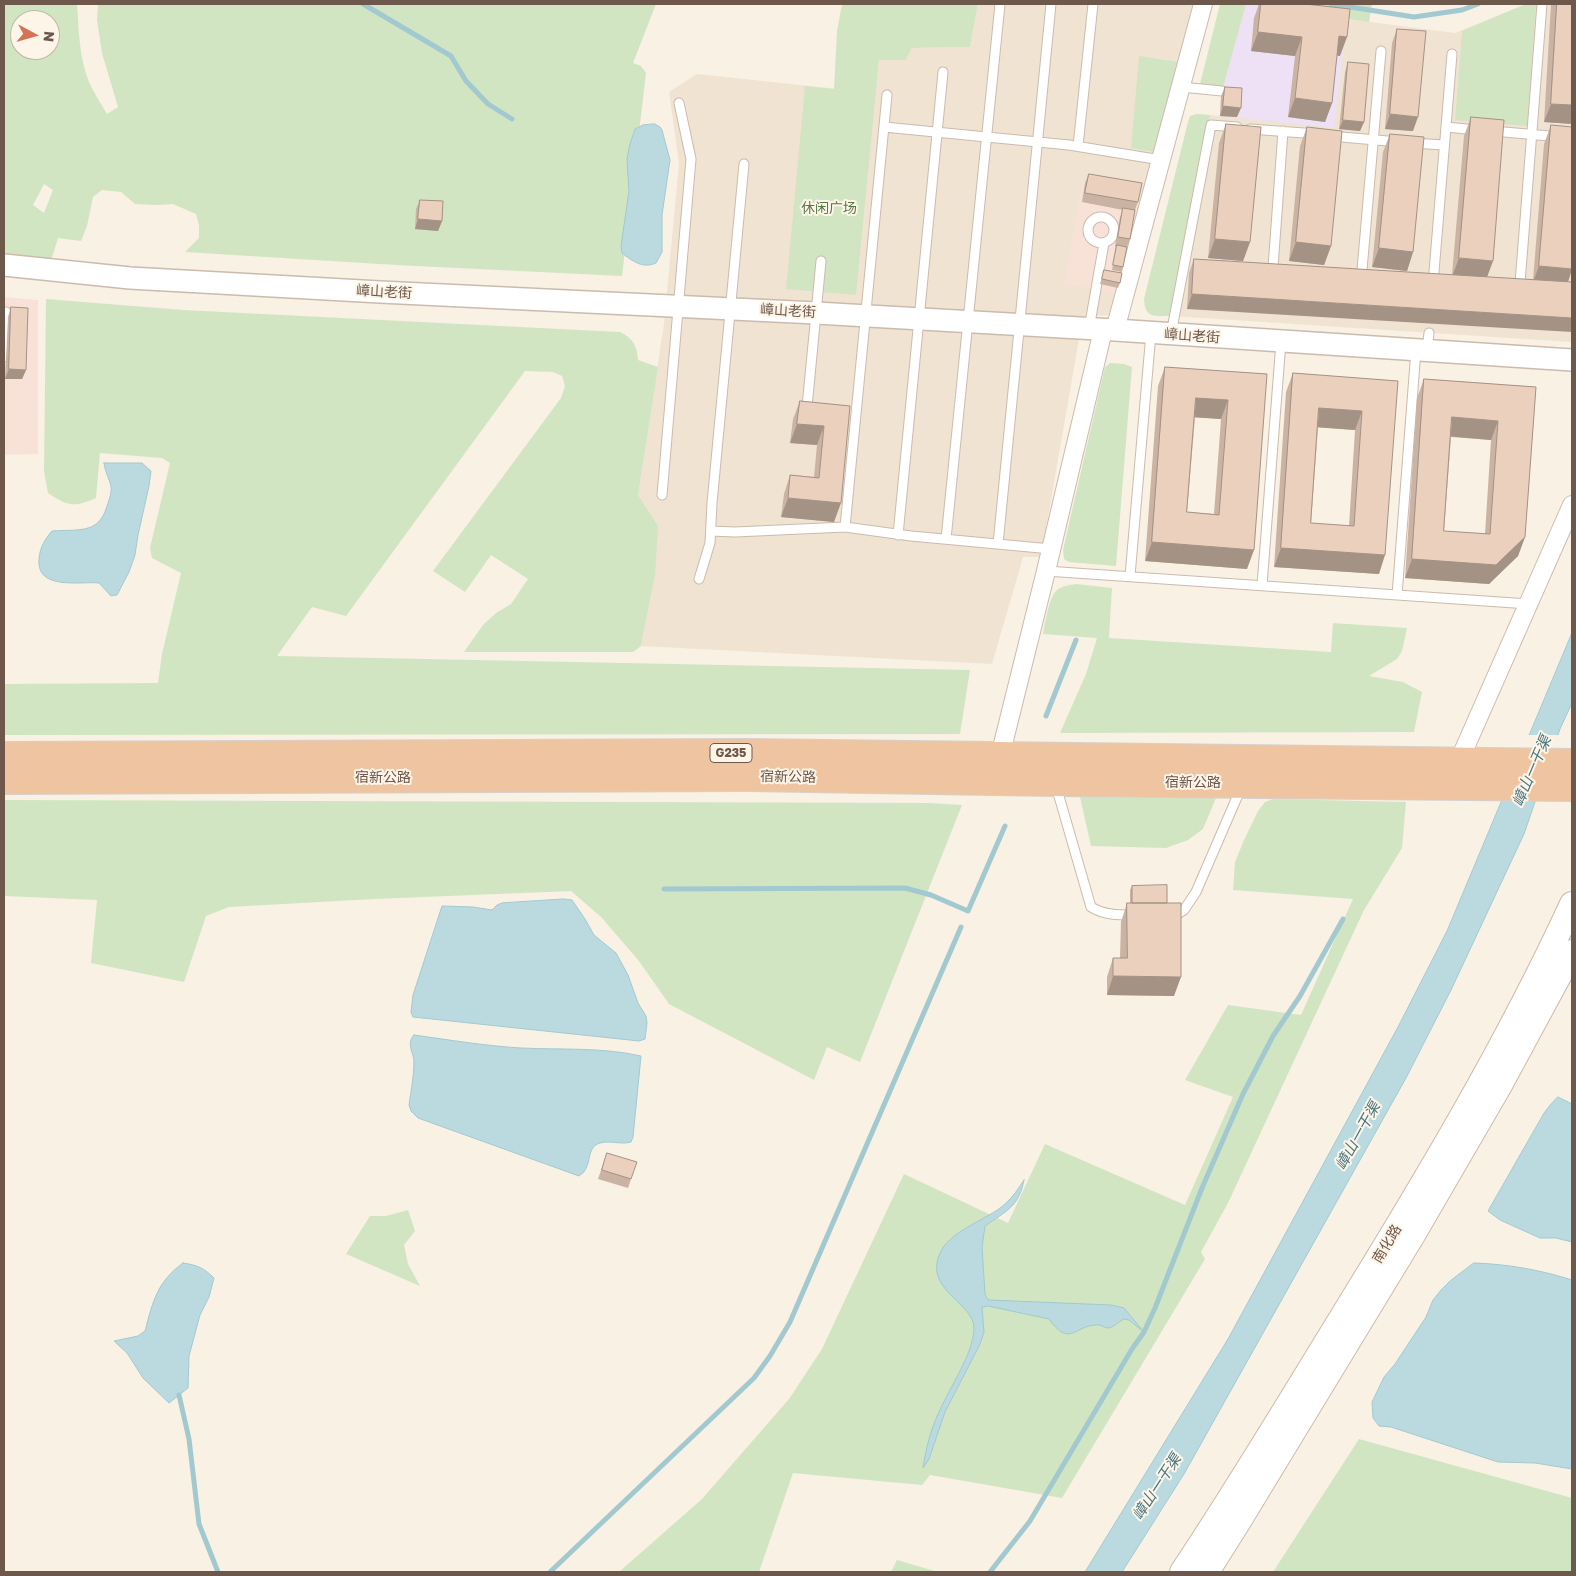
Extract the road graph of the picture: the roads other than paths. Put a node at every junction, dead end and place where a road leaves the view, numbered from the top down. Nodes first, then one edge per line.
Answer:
1 (1000, 4) edge
2 (1051, 4) edge
3 (1093, 4) edge
4 (1203, 4) edge
5 (1542, 4) edge
6 (1381, 51) dead end
7 (1452, 54) dead end
8 (943, 72) dead end
9 (1181, 87) junction
10 (1222, 92) edge
11 (887, 95) dead end
12 (678, 103) dead end
13 (884, 126) junction
14 (1446, 128) junction
15 (937, 132) junction
16 (1283, 132) junction
17 (1531, 135) junction
18 (987, 137) junction
19 (1572, 138) edge
20 (1374, 139) junction
21 (1038, 142) junction
22 (1444, 145) junction
23 (1078, 146) junction
24 (1161, 160) junction
25 (744, 164) dead end
26 (1104, 243) dead end
27 (821, 261) dead end
28 (4, 265) edge
29 (1273, 267) edge
30 (1362, 270) edge
31 (1520, 283) edge
32 (1433, 284) edge
33 (678, 306) junction
34 (730, 308) junction
35 (4, 312) edge
36 (816, 313) junction
37 (866, 316) junction
38 (919, 319) junction
39 (968, 322) junction
40 (1019, 325) junction
41 (1102, 330) junction
42 (1161, 334) junction
43 (1281, 341) junction
44 (1424, 344) junction
45 (4, 357) edge
46 (1572, 360) edge
47 (807, 407) edge
48 (662, 494) dead end
49 (1572, 505) edge
50 (846, 527) junction
51 (710, 531) junction
52 (898, 535) junction
53 (946, 540) junction
54 (998, 544) junction
55 (1051, 549) junction
56 (1046, 571) junction
57 (1130, 576) junction
58 (699, 579) dead end
59 (1262, 586) junction
60 (1397, 595) junction
61 (1529, 604) junction
62 (4, 756) edge
63 (1000, 756) junction
64 (1572, 763) edge
65 (1458, 773) junction
66 (4, 780) edge
67 (1055, 782) junction
68 (1243, 783) junction
69 (1572, 787) edge
70 (1572, 904) edge
71 (1141, 915) edge
72 (1159, 915) edge
73 (1572, 952) edge
74 (1182, 1572) edge
75 (1207, 1572) edge

1 - 18 lane
2 - 21 lane
3 - 23 lane
4 - 9 street
5 - 17 lane
6 - 20 lane
7 - 14 lane
8 - 15 lane
9 - 10 lane
9 - 24 street
11 - 13 lane
12 - 33 lane
13 - 15 lane
13 - 37 lane
14 - 17 lane
14 - 22 lane
15 - 18 lane
15 - 38 lane
16 - 20 lane
16 - 29 lane
16 - 42 lane
17 - 19 lane
17 - 31 lane
18 - 21 lane
18 - 39 lane
20 - 22 lane
20 - 30 lane
21 - 23 lane
21 - 40 lane
22 - 32 lane
23 - 24 lane
24 - 41 street
25 - 34 lane
26 - 41 lane
27 - 36 lane
28 - 33 street, 嶂山老街
33 - 34 street, 嶂山老街
33 - 48 lane
34 - 36 street, 嶂山老街
34 - 51 lane
35 - 45 lane
36 - 37 street, 嶂山老街
36 - 47 lane
37 - 38 street, 嶂山老街
37 - 50 lane
38 - 39 street, 嶂山老街
38 - 52 lane
39 - 40 street, 嶂山老街
39 - 53 lane
40 - 41 street, 嶂山老街
40 - 54 lane
41 - 42 street, 嶂山老街
41 - 55 street
42 - 43 street, 嶂山老街
42 - 57 lane
43 - 44 street, 嶂山老街
43 - 59 lane
44 - 46 street, 嶂山老街
44 - 60 lane
49 - 61 street
50 - 51 lane
50 - 52 lane
51 - 58 lane
52 - 53 lane
53 - 54 lane
54 - 55 lane
55 - 56 street
56 - 57 lane
56 - 63 street
57 - 59 lane
59 - 60 lane
60 - 61 lane
61 - 65 street
62 - 63 highway, 宿新公路 / G235
63 - 65 highway, 宿新公路 / G235
64 - 65 highway, 宿新公路
65 - 68 highway, 宿新公路 / G235
65 - 69 highway, 宿新公路
66 - 67 highway, 宿新公路 / G235
67 - 68 highway, 宿新公路 / G235
67 - 71 lane
68 - 72 lane
70 - 74 main road, 南化路
73 - 75 main road, 南化路

